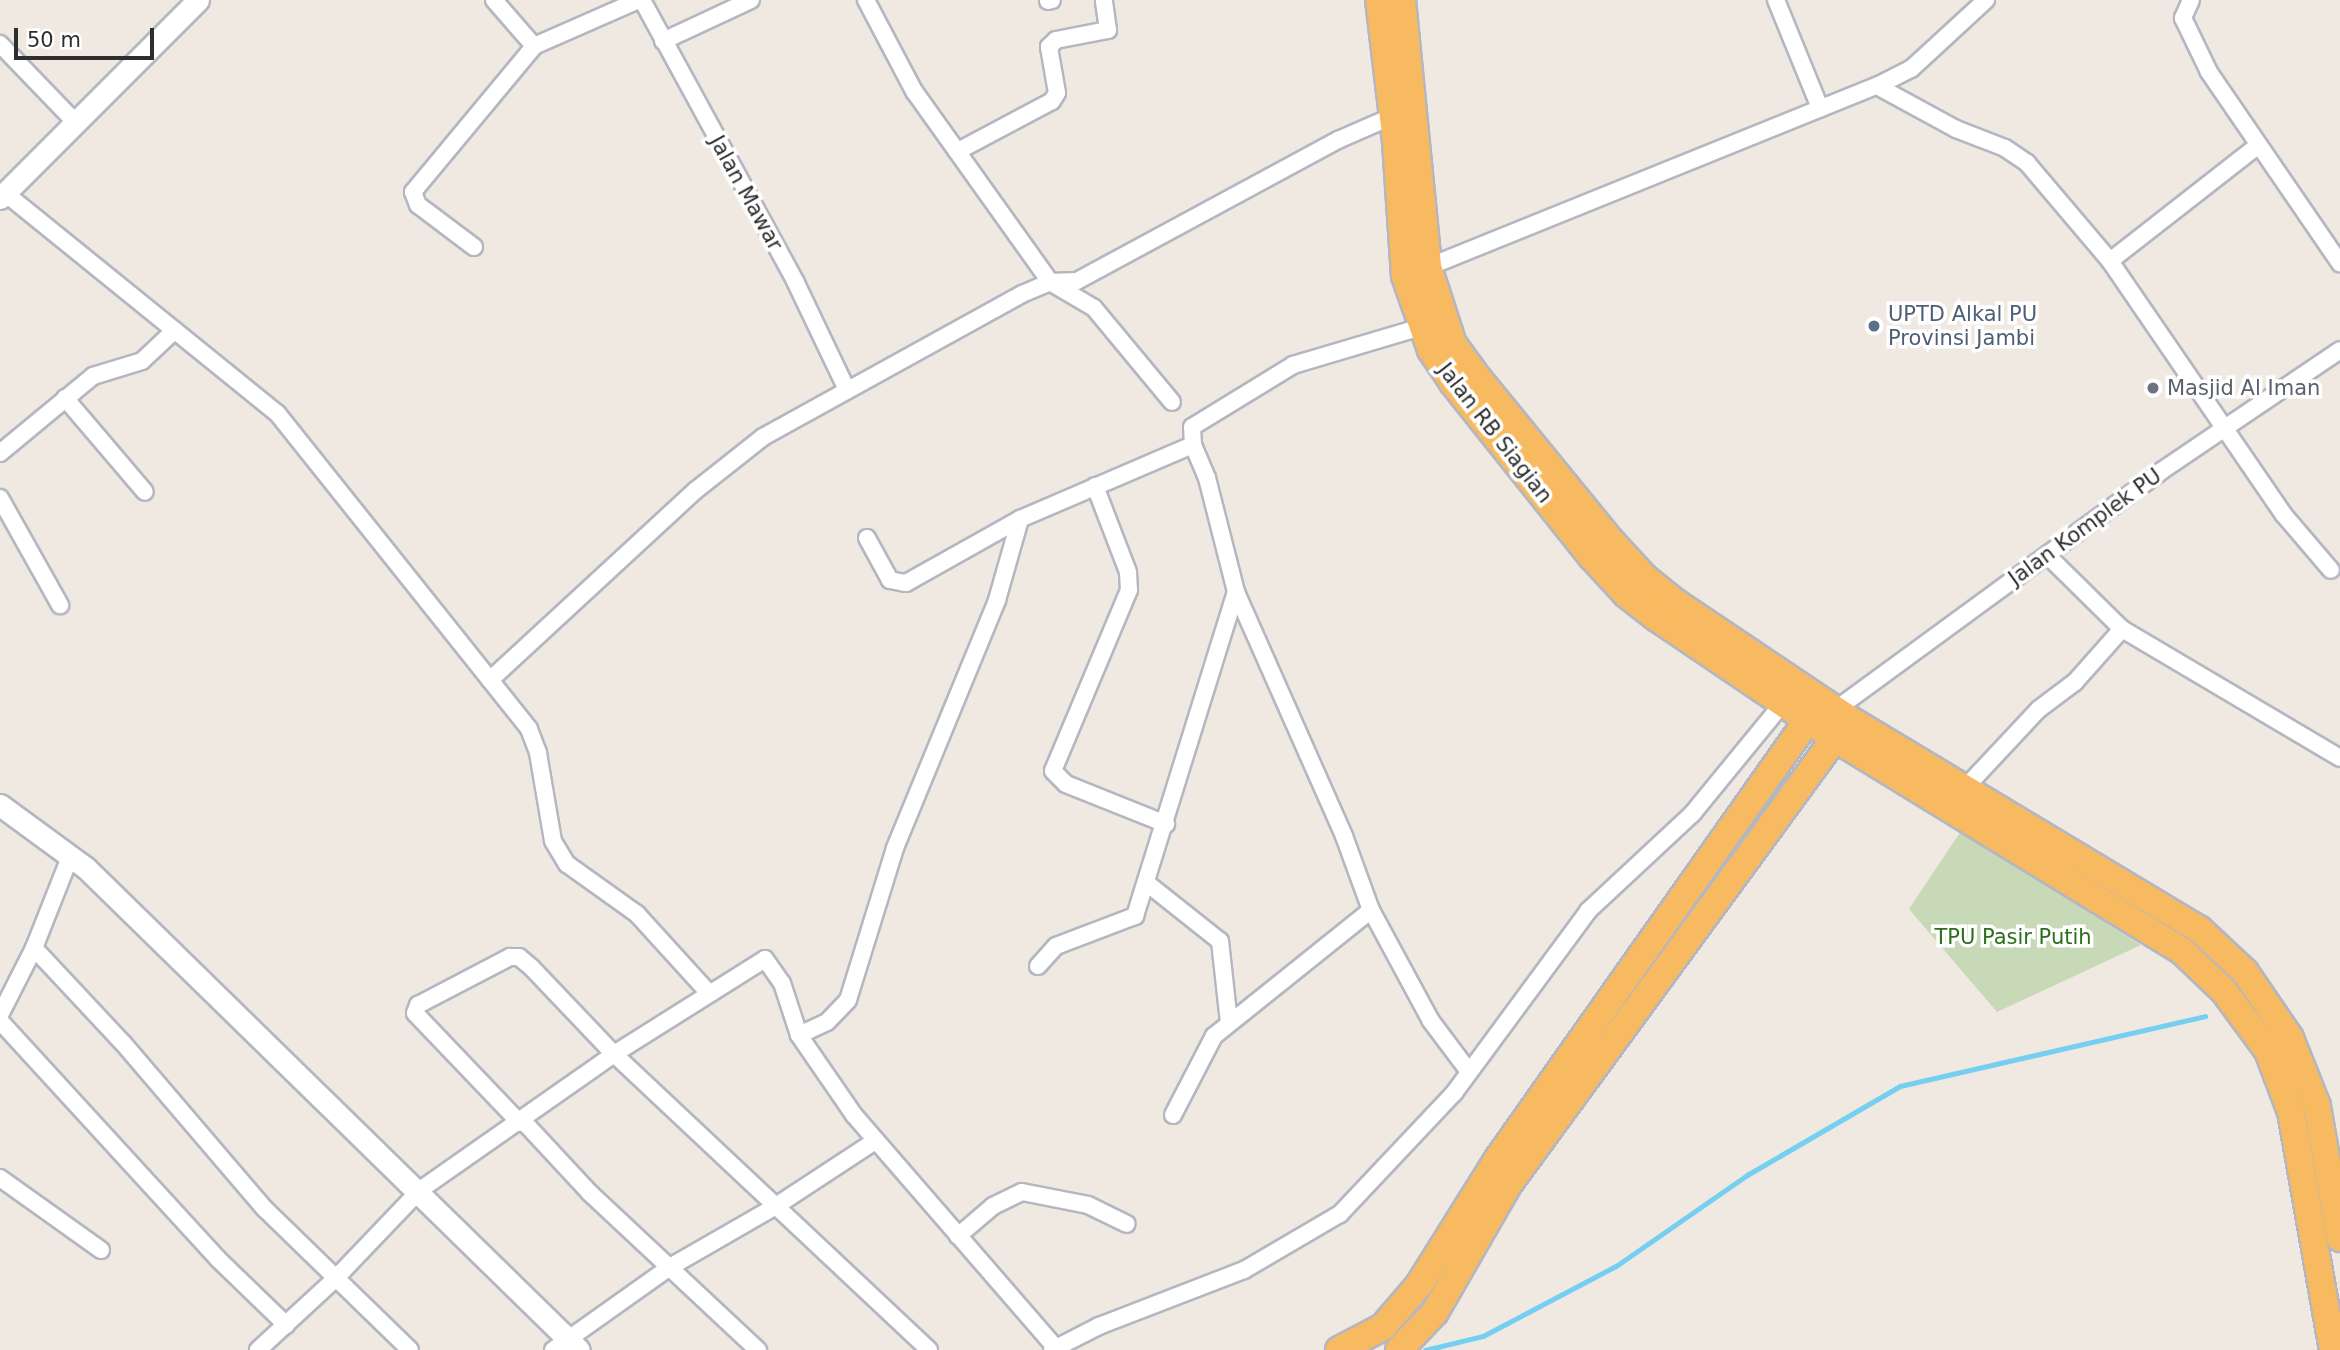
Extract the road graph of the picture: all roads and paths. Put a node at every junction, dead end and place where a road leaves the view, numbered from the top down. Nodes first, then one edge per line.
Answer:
1 (198, 0) edge
2 (494, 0) edge
3 (640, 0) edge
4 (751, 0) edge
5 (866, 0) edge
6 (1104, 0) edge
7 (1379, 0) edge
8 (1402, 0) edge
9 (1776, 0) edge
10 (1985, 0) edge
11 (2191, 0) edge
12 (663, 41) junction
13 (0, 44) edge
14 (534, 46) junction
15 (1877, 86) junction
16 (1819, 108) junction
17 (1393, 116) junction
18 (76, 123) junction
19 (2257, 146) junction
20 (958, 151) junction
21 (3, 196) edge
22 (474, 247) dead end
23 (2110, 261) junction
24 (2340, 263) edge
25 (1427, 267) junction
26 (1049, 282) junction
27 (1421, 327) junction
28 (175, 330) junction
29 (2340, 350) edge
30 (846, 388) junction
31 (65, 398) junction
32 (1172, 402) dead end
33 (2225, 430) junction
34 (1193, 445) junction
35 (0, 453) edge
36 (1095, 486) junction
37 (145, 492) dead end
38 (0, 498) edge
39 (1020, 519) junction
40 (867, 538) dead end
41 (2047, 555) junction
42 (2331, 570) dead end
43 (1635, 586) junction
44 (1236, 593) junction
45 (60, 605) dead end
46 (2122, 628) junction
47 (490, 680) junction
48 (1783, 703) junction
49 (1830, 718) junction
50 (2340, 758) edge
51 (1965, 788) junction
52 (0, 805) edge
53 (1166, 824) junction
54 (70, 857) junction
55 (1148, 884) junction
56 (1371, 909) junction
57 (34, 948) junction
58 (1038, 966) dead end
59 (709, 993) junction
60 (0, 1015) edge
61 (0, 1021) edge
62 (1229, 1023) junction
63 (799, 1035) junction
64 (614, 1054) junction
65 (1467, 1069) junction
66 (1173, 1115) dead end
67 (521, 1122) junction
68 (875, 1141) junction
69 (0, 1178) edge
70 (2316, 1179) junction
71 (420, 1190) junction
72 (776, 1206) junction
73 (1127, 1224) dead end
74 (958, 1236) junction
75 (2340, 1238) edge
76 (101, 1250) dead end
77 (670, 1267) junction
78 (335, 1279) junction
79 (286, 1325) junction
80 (567, 1347) edge
81 (1054, 1349) edge
82 (258, 1350) edge
83 (410, 1350) edge
84 (758, 1350) edge
85 (929, 1350) edge
86 (1339, 1350) edge
87 (1399, 1350) edge
88 (2333, 1350) edge

1 - 18 street
2 - 14 street
3 - 12 street, Jalan Mawar
3 - 14 street, Jalan Mawar
4 - 12 street
5 - 20 street
6 - 20 street
7 - 17 highway, Jalan RB Siagian
8 - 25 highway, Jalan RB Siagian
9 - 16 street
10 - 15 street
11 - 19 street
12 - 30 street, Jalan Mawar
13 - 18 street
14 - 22 street
15 - 16 street
15 - 23 street
16 - 25 street
17 - 26 street
17 - 27 highway, Jalan RB Siagian
18 - 21 street
19 - 23 street
19 - 24 street
20 - 26 street
21 - 28 street
23 - 33 street
25 - 43 highway, Jalan RB Siagian
26 - 30 street
26 - 32 street
27 - 34 street
27 - 43 highway, Jalan RB Siagian
28 - 31 street
28 - 47 street
29 - 33 street, Jalan Komplek PU
30 - 47 street
31 - 35 street
31 - 37 street
33 - 41 street, Jalan Komplek PU
33 - 42 street
34 - 36 street
34 - 44 street
36 - 39 street
36 - 53 street
38 - 45 street
39 - 40 street
39 - 63 street
41 - 46 street
41 - 49 street, Jalan Komplek PU
43 - 48 highway
43 - 49 highway
44 - 53 street
44 - 56 street
46 - 50 street
46 - 51 street
47 - 59 street
48 - 49 highway
48 - 65 street
49 - 51 highway
49 - 70 highway
49 - 86 highway
49 - 87 highway
51 - 70 highway
52 - 54 street
53 - 55 street
54 - 57 street
54 - 71 street
55 - 58 street
55 - 62 street
56 - 62 street
56 - 65 street
57 - 60 street
57 - 78 street
59 - 63 street
59 - 64 street
61 - 79 street
62 - 66 street
63 - 68 street
64 - 67 street
64 - 67 street
64 - 72 street
65 - 81 street
67 - 71 street
67 - 77 street
68 - 72 street
68 - 74 street
69 - 76 street
70 - 75 highway
70 - 88 highway
71 - 78 street
71 - 80 street
72 - 77 street
72 - 85 street
73 - 74 street
74 - 81 street
77 - 80 street
77 - 84 street
78 - 79 street
78 - 83 street
79 - 82 street

